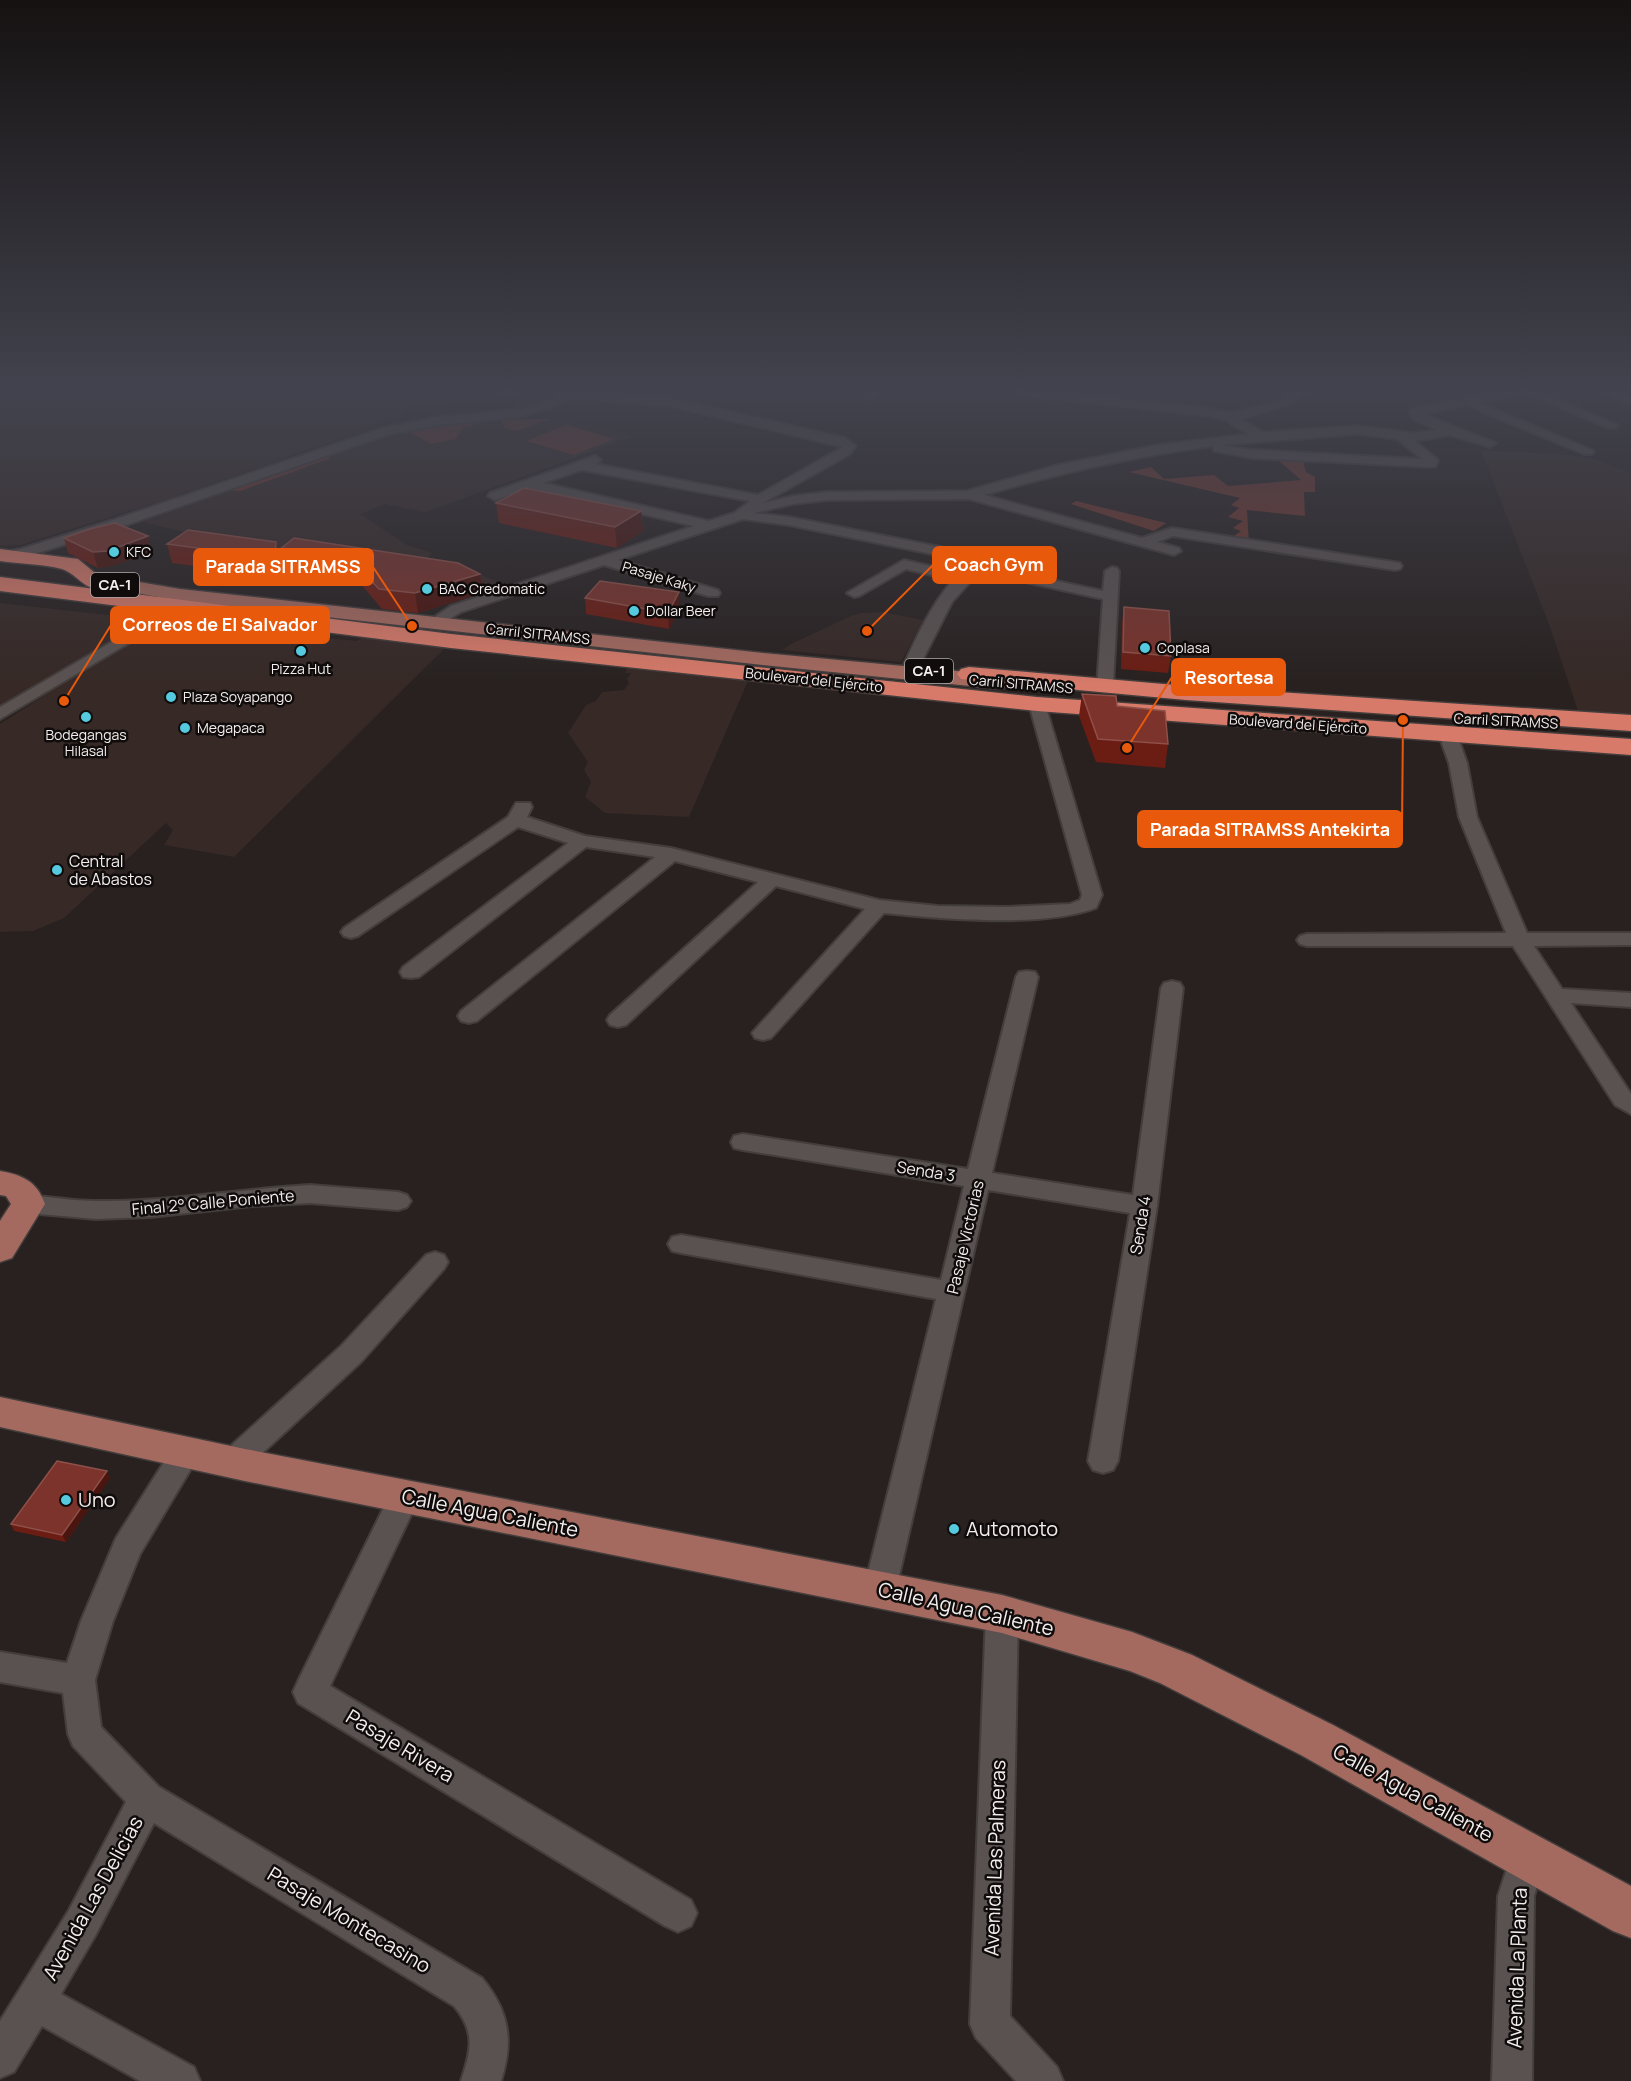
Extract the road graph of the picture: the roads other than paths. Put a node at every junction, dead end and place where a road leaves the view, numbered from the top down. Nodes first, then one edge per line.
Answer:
1 (212, 490) edge
2 (512, 490) edge
3 (555, 490) edge
4 (712, 490) edge
5 (776, 490) edge
6 (986, 490) edge
7 (969, 495) junction
8 (495, 496) dead end
9 (760, 499) junction
10 (743, 514) junction
11 (708, 526) junction
12 (77, 536) junction
13 (1143, 542) junction
14 (1174, 550) dead end
15 (2, 561) edge
16 (605, 561) junction
17 (70, 564) junction
18 (977, 566) junction
19 (1395, 566) dead end
20 (1112, 571) dead end
21 (962, 578) junction
22 (96, 583) junction
23 (0, 584) edge
24 (127, 586) junction
25 (713, 593) dead end
26 (854, 593) dead end
27 (1108, 596) junction
28 (188, 602) junction
29 (230, 615) junction
30 (441, 618) junction
31 (910, 669) junction
32 (1105, 686) junction
33 (1037, 704) junction
34 (0, 714) edge
35 (1631, 723) edge
36 (1631, 728) edge
37 (1448, 735) junction
38 (1631, 745) edge
39 (582, 841) junction
40 (671, 854) junction
41 (772, 879) junction
42 (879, 906) junction
43 (351, 932) dead end
44 (1519, 939) junction
45 (1631, 939) edge
46 (1307, 940) dead end
47 (411, 972) dead end
48 (1027, 977) dead end
49 (1172, 988) dead end
50 (1556, 995) junction
51 (1631, 1000) edge
52 (469, 1016) dead end
53 (618, 1020) dead end
54 (763, 1033) dead end
55 (1631, 1106) edge
56 (743, 1142) dead end
57 (978, 1180) junction
58 (0, 1183) edge
59 (398, 1201) dead end
60 (28, 1204) junction
61 (1144, 1206) junction
62 (681, 1244) dead end
63 (0, 1249) edge
64 (435, 1262) dead end
65 (952, 1292) junction
66 (0, 1412) edge
67 (186, 1452) junction
68 (1103, 1461) dead end
69 (239, 1464) junction
70 (405, 1496) junction
71 (880, 1589) junction
72 (1002, 1614) junction
73 (0, 1667) edge
74 (78, 1680) junction
75 (147, 1799) junction
76 (1528, 1857) junction
77 (678, 1912) dead end
78 (1631, 1913) edge
79 (35, 2001) junction
80 (0, 2058) edge
81 (180, 2081) edge
82 (481, 2081) edge
83 (1043, 2081) edge
84 (1512, 2081) edge

1 - 12 street
2 - 8 street
3 - 11 street
4 - 9 street
5 - 9 street
6 - 7 street
7 - 10 street
7 - 13 street
9 - 10 street
10 - 11 street
10 - 18 street
11 - 16 street
12 - 15 street
12 - 17 street
13 - 14 street
13 - 19 street
15 - 17 highway
15 - 22 highway, Boulevard del Ejército / CA-1
16 - 25 street, Pasaje Kaky
16 - 30 street
17 - 22 highway
18 - 21 street
18 - 27 street
20 - 27 street
21 - 26 street
21 - 31 street
22 - 24 highway, Boulevard del Ejército / CA-1
23 - 28 highway, Boulevard del Ejército / CA-1
24 - 28 main road, Carril SITRAMSS
24 - 30 highway, Boulevard del Ejército / CA-1
27 - 32 street
28 - 29 highway, Boulevard del Ejército / CA-1
28 - 34 street
28 - 36 main road, Carril SITRAMSS
29 - 33 highway, Boulevard del Ejército / CA-1
29 - 38 main road, Carril SITRAMSS
30 - 31 highway, Boulevard del Ejército / CA-1
31 - 32 highway, Boulevard del Ejército / CA-1
32 - 35 highway, Boulevard del Ejército / CA-1
33 - 37 highway, Boulevard del Ejército / CA-1
33 - 42 street
37 - 38 highway, Boulevard del Ejército / CA-1
37 - 44 street
39 - 40 street
39 - 43 street
39 - 47 street
40 - 41 street
40 - 52 street
41 - 42 street
41 - 53 street
42 - 54 street
44 - 45 street
44 - 46 street
44 - 50 street
48 - 57 street, Pasaje Victorias
49 - 61 street, Senda 4
50 - 51 street
50 - 55 street
56 - 57 street, Senda 3
57 - 61 street, Senda 3
57 - 65 street, Pasaje Victorias
58 - 60 main road
59 - 60 street, Final 2° Calle Poniente
60 - 63 main road
61 - 68 street, Senda 4
62 - 65 street
64 - 69 street
65 - 71 street, Pasaje Victorias
66 - 67 main road, Calle Agua Caliente
67 - 69 main road, Calle Agua Caliente
67 - 74 street, Avenida Las Delicias
69 - 70 main road, Calle Agua Caliente
70 - 71 main road, Calle Agua Caliente
70 - 77 street, Pasaje Rivera
71 - 72 main road, Calle Agua Caliente
72 - 76 main road, Calle Agua Caliente
72 - 83 street, Avenida Las Palmeras
73 - 74 street
74 - 75 street, Avenida Las Delicias
75 - 79 street, Avenida Las Delicias
75 - 82 street, Pasaje Montecasino
76 - 78 main road, Calle Agua Caliente
76 - 84 street, Avenida La Planta
79 - 80 street, Avenida Las Delicias
79 - 81 street

